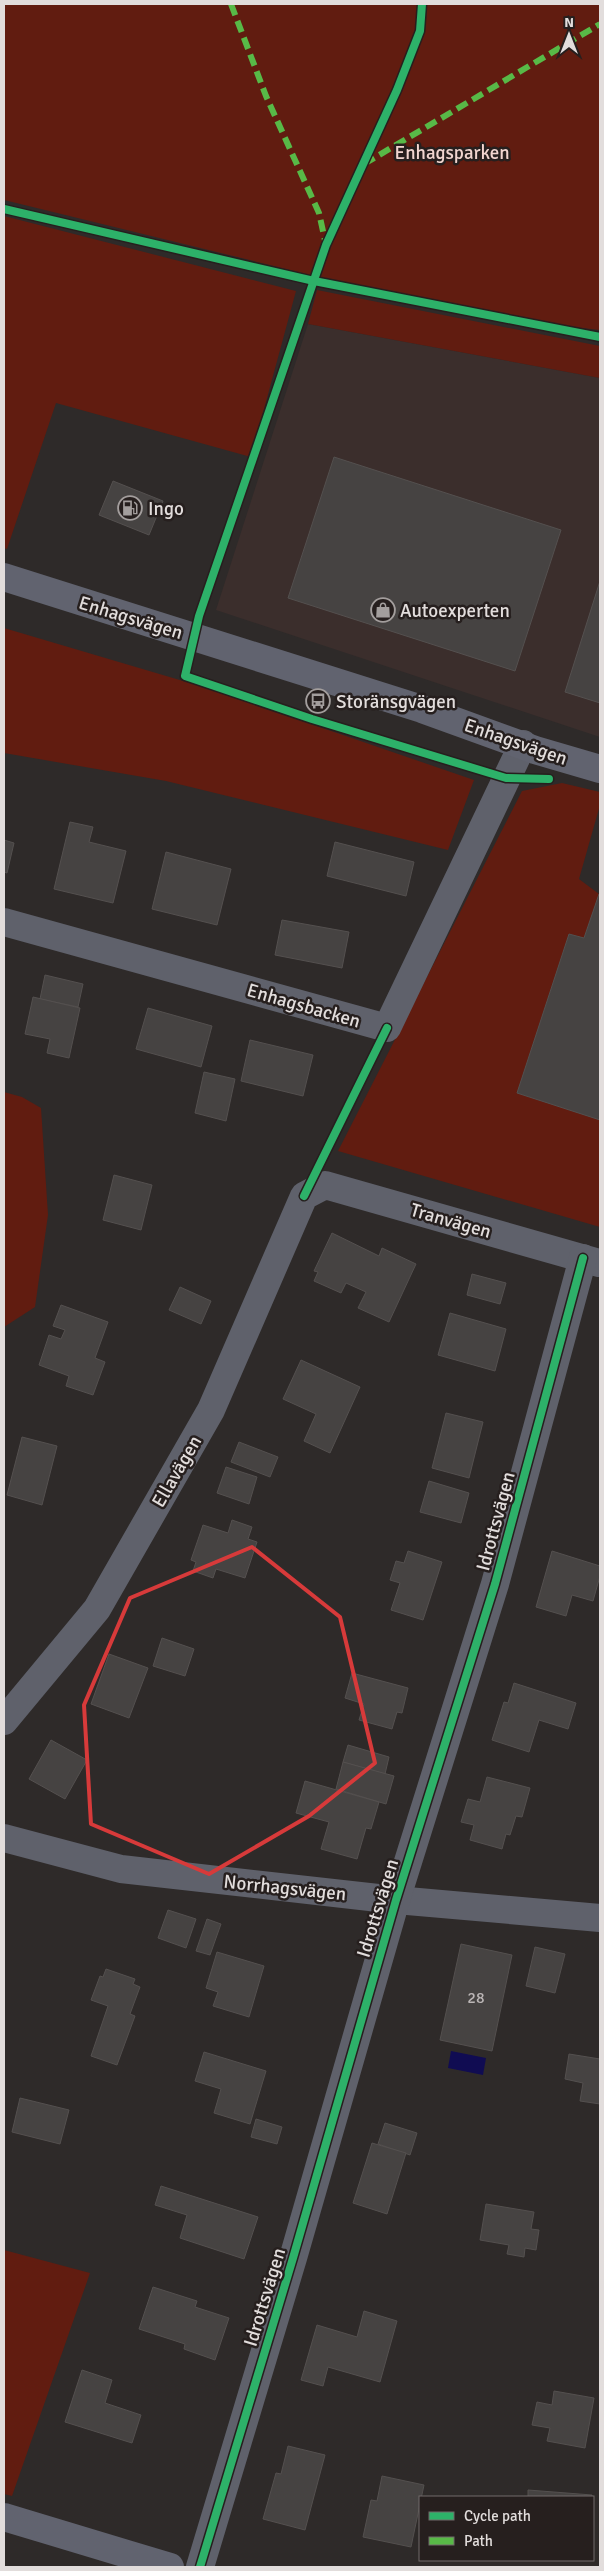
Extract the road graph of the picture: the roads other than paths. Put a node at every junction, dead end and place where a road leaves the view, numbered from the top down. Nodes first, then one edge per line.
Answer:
1 (4, 577) edge
2 (523, 744) junction
3 (600, 769) edge
4 (4, 922) edge
5 (304, 1196) joint
6 (591, 1260) edge
7 (4, 1721) edge
8 (4, 1838) edge
9 (396, 1900) junction
10 (600, 1918) edge
11 (4, 2517) edge
12 (170, 2567) edge
13 (200, 2567) edge

1 - 2 street, Enhagsvägen
2 - 3 street, Enhagsvägen
2 - 4 street, Enhagsbacken
5 - 6 street, Tranvägen
5 - 7 street, Ellavägen
6 - 9 street, Idrottsvägen
8 - 9 street, Norrhagsvägen
9 - 10 street, Norrhagsvägen
9 - 13 street, Idrottsvägen
11 - 12 street

